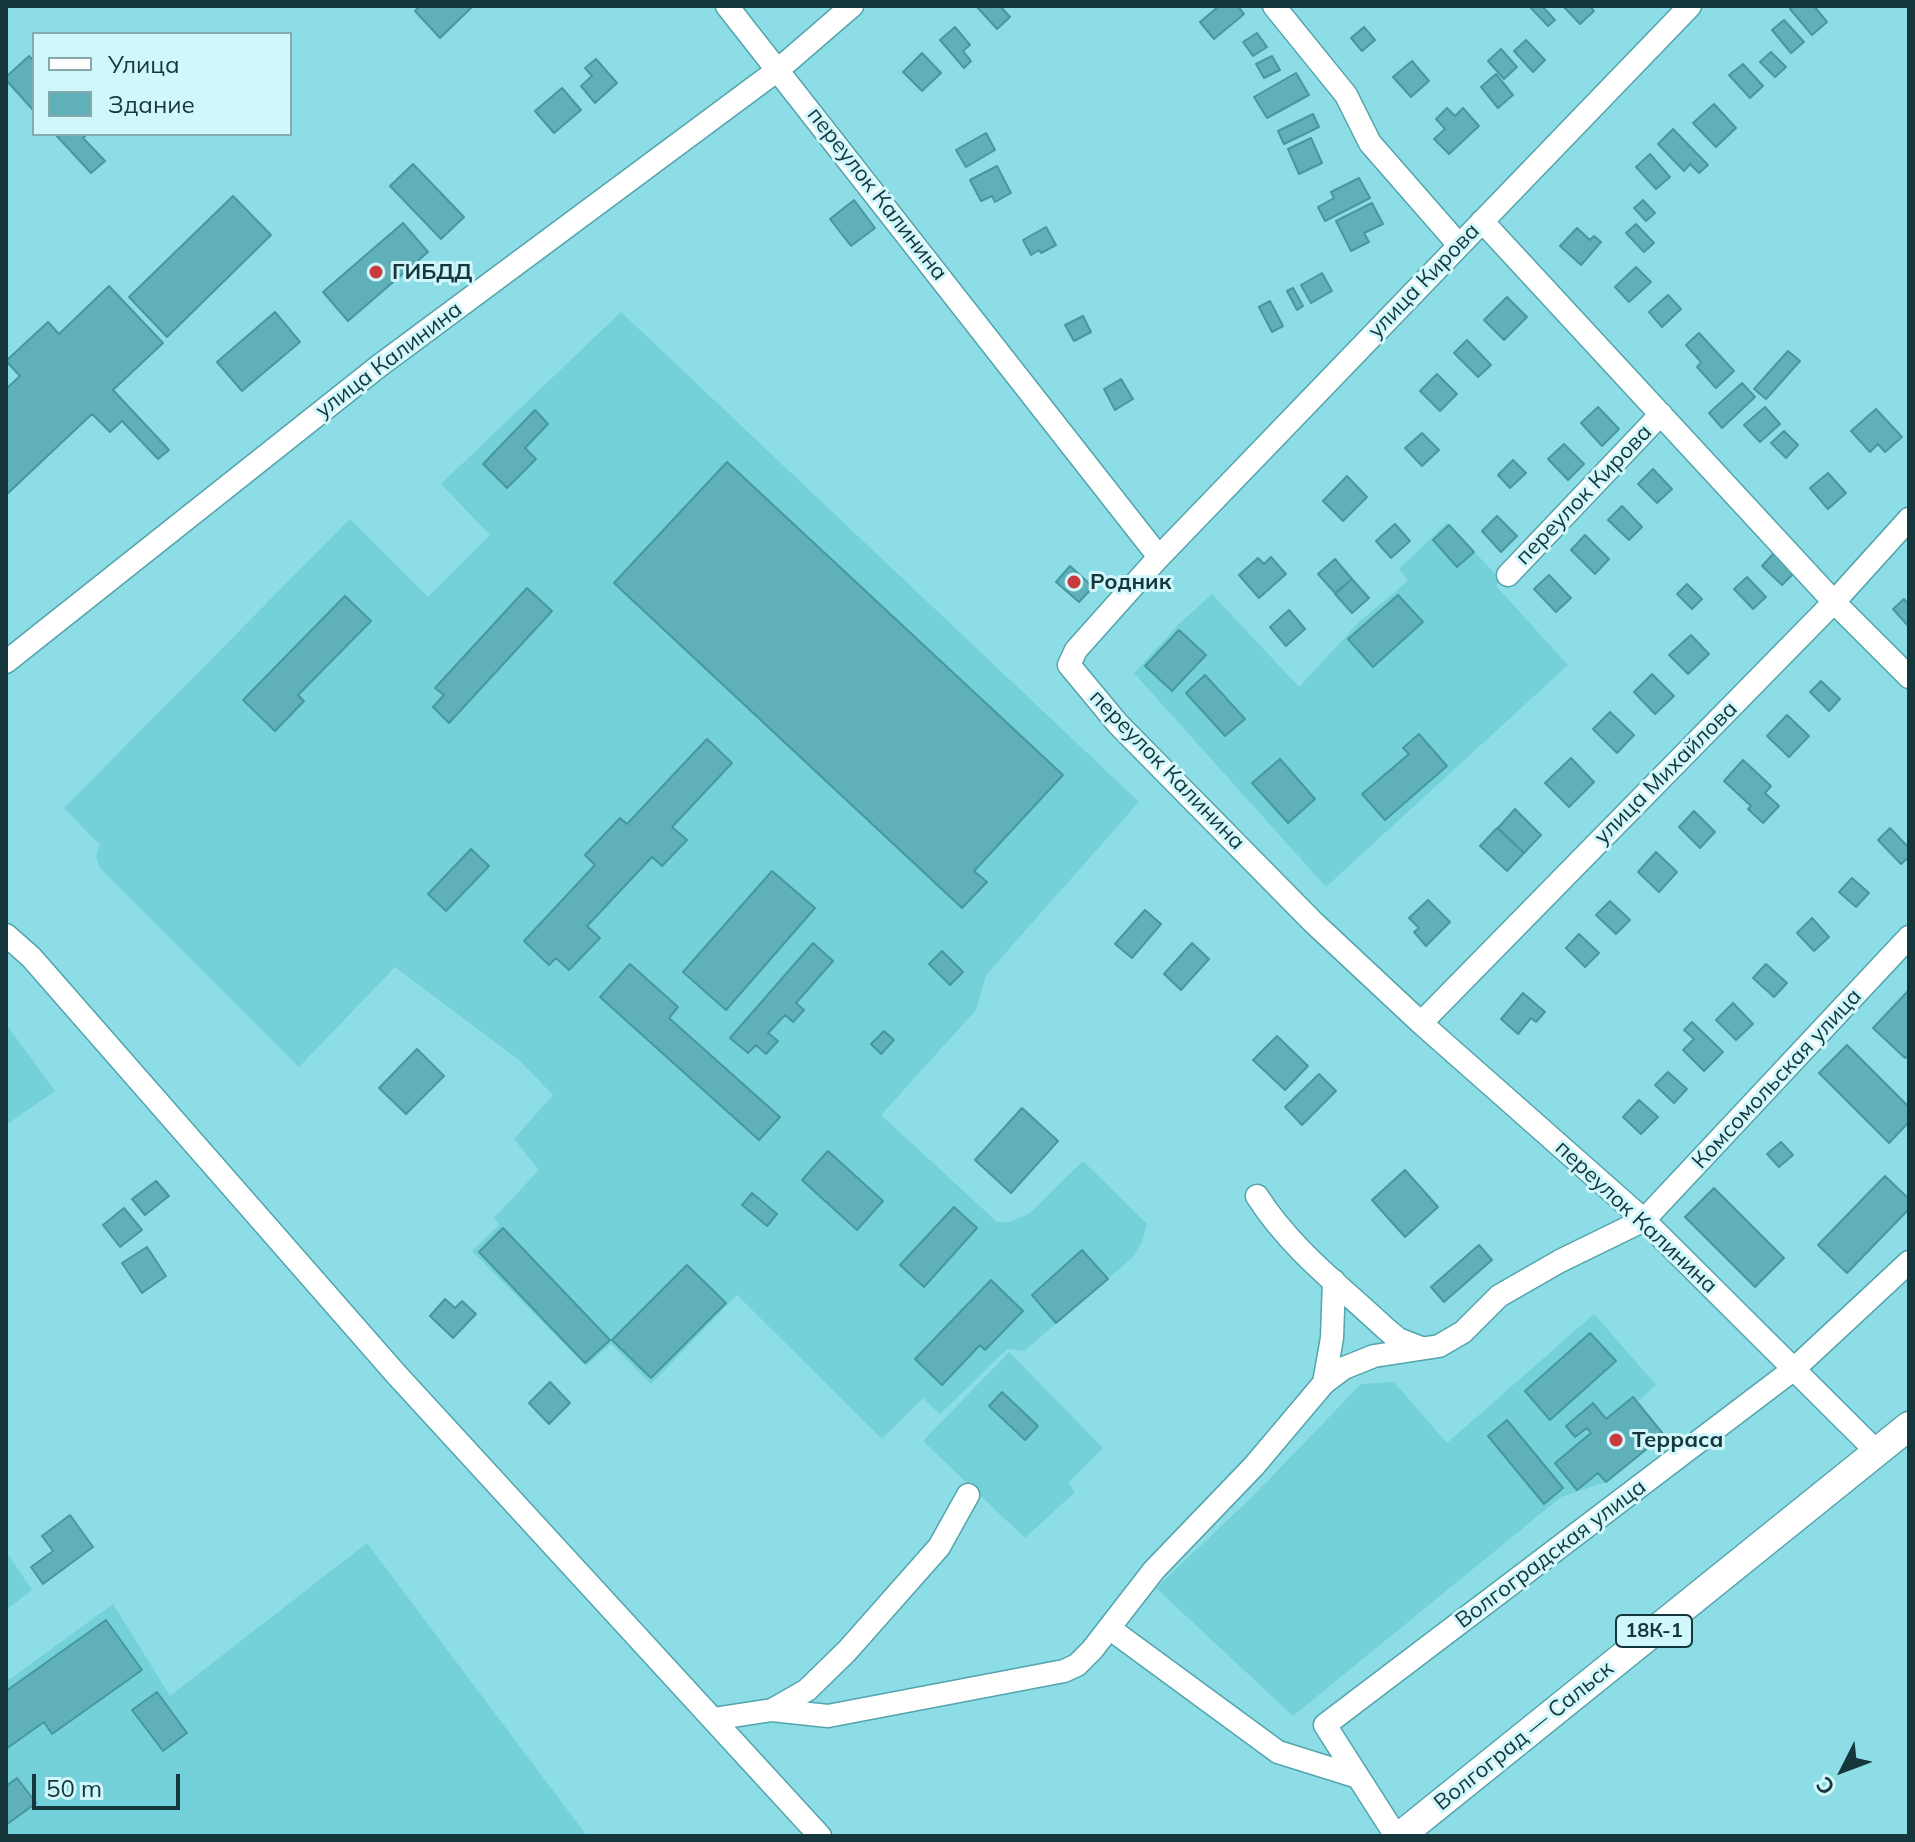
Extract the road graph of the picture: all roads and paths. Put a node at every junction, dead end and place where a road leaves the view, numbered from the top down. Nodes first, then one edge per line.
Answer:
1 (727, 6) edge
2 (852, 6) edge
3 (1274, 6) edge
4 (1690, 6) edge
5 (779, 69) junction
6 (1482, 221) junction
7 (1459, 245) junction
8 (1661, 414) junction
9 (1909, 519) edge
10 (1159, 557) junction
11 (1508, 575) dead end
12 (1834, 602) junction
13 (6, 662) edge
14 (1909, 677) edge
15 (6, 935) edge
16 (1909, 937) edge
17 (1421, 1023) junction
18 (1257, 1196) dead end
19 (1644, 1220) junction
20 (1909, 1262) edge
21 (1334, 1281) junction
22 (1424, 1349) junction
23 (1794, 1369) junction
24 (1324, 1383) junction
25 (1909, 1426) edge
26 (1877, 1452) junction
27 (968, 1495) dead end
28 (1109, 1628) junction
29 (772, 1710) junction
30 (713, 1719) junction
31 (1358, 1777) junction
32 (820, 1836) edge
33 (1398, 1836) edge

1 - 5 street, переулок Калинина
2 - 5 street, улица Калинина
3 - 7 street
4 - 6 street, улица Кирова
5 - 10 street, переулок Калинина
5 - 13 street, улица Калинина
6 - 7 street, улица Кирова
6 - 8 street
7 - 10 street, улица Кирова
8 - 11 street, переулок Кирова
8 - 12 street
9 - 12 street, улица Михайлова
10 - 17 street, переулок Калинина
12 - 14 street
12 - 17 street, улица Михайлова
15 - 30 street
16 - 19 street, Комсомольская улица
17 - 19 street, переулок Калинина
18 - 21 street
19 - 22 street
19 - 23 street, переулок Калинина
20 - 23 street, Волгоградская улица
21 - 22 street
21 - 24 street
22 - 24 street
23 - 26 street, переулок Калинина
23 - 31 street, Волгоградская улица
24 - 28 street
25 - 26 main road, Волгоград — Сальск / 18К-1
26 - 33 main road, Волгоград — Сальск / 18К-1
27 - 29 street
28 - 29 street
28 - 31 street
29 - 30 street
30 - 32 street
31 - 33 street, Волгоградская улица

